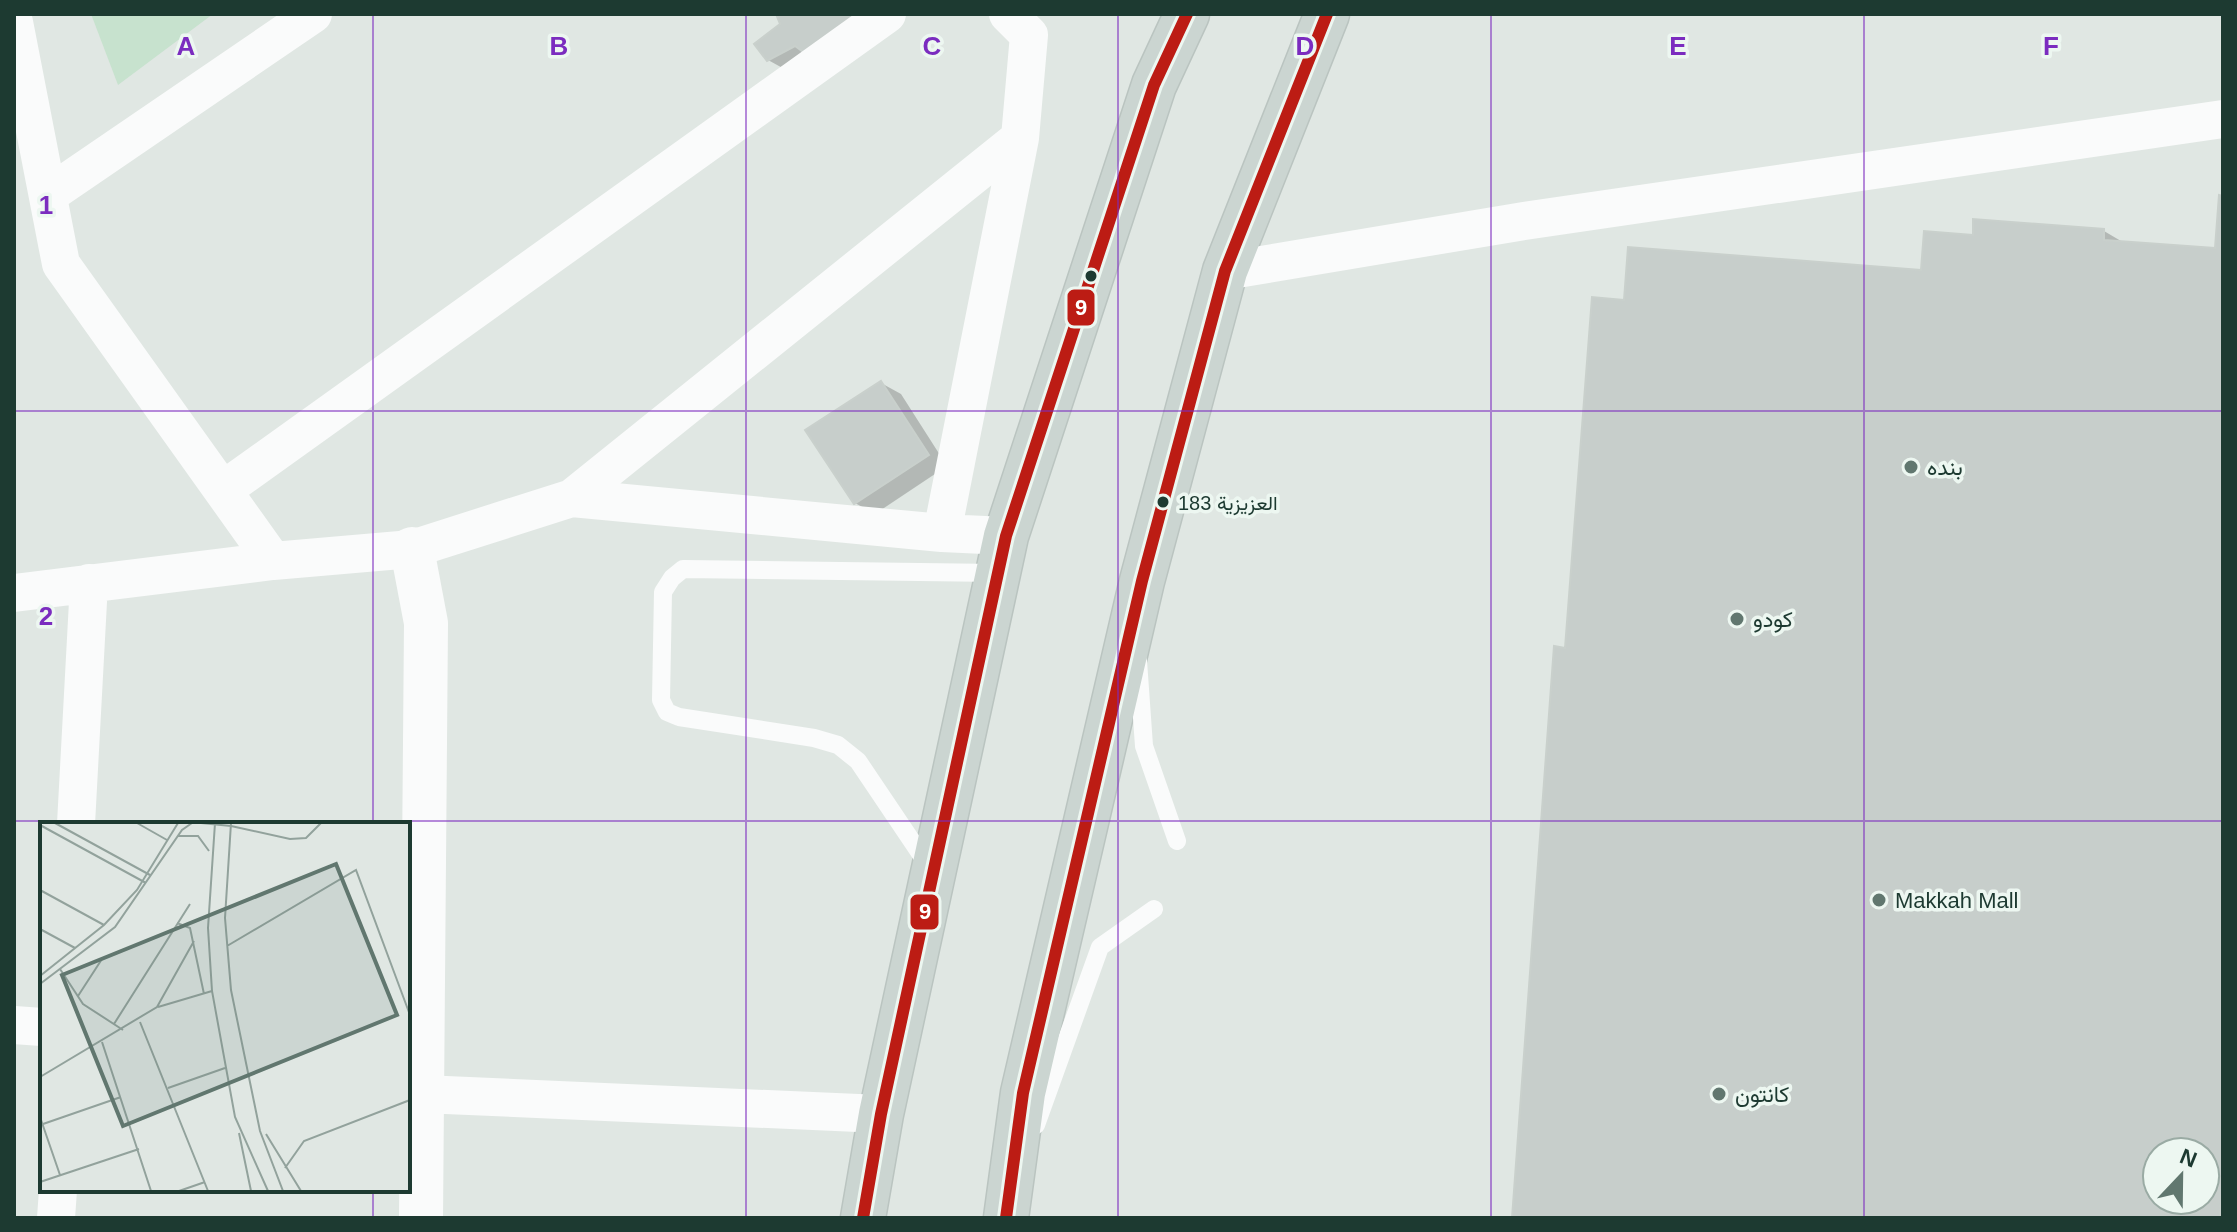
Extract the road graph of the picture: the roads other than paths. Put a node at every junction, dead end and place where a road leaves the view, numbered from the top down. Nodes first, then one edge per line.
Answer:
1 (313, 14) edge
2 (887, 14) edge
3 (1008, 14) edge
4 (1187, 14) edge
5 (1327, 14) edge
6 (14, 22) edge
7 (2223, 119) edge
8 (1020, 138) junction
9 (48, 195) junction
10 (1225, 271) junction
11 (223, 490) junction
12 (572, 498) junction
13 (942, 533) junction
14 (412, 549) junction
15 (1002, 555) junction
16 (273, 561) junction
17 (89, 583) junction
18 (14, 593) edge
19 (1135, 612) junction
20 (76, 822) edge
21 (1177, 841) dead end
22 (933, 873) junction
23 (1154, 909) dead end
24 (14, 1025) edge
25 (40, 1027) edge
26 (422, 1094) junction
27 (881, 1114) junction
28 (58, 1192) edge
29 (1007, 1210) edge
30 (56, 1218) edge
31 (421, 1218) edge
32 (863, 1218) edge

1 - 9 street
2 - 11 street
3 - 8 street
4 - 15 main road
5 - 10 main road
6 - 9 street
7 - 10 street
8 - 12 street
8 - 13 street
9 - 11 street
10 - 19 main road
11 - 16 street
12 - 13 street
12 - 14 street
13 - 15 street
14 - 16 street
14 - 26 street
15 - 22 main road
15 - 22 lane
16 - 17 street
17 - 18 street
17 - 20 street
19 - 21 lane
19 - 29 main road
22 - 27 main road
23 - 29 lane
24 - 25 street
26 - 27 street
26 - 31 street
27 - 32 main road
28 - 30 street

